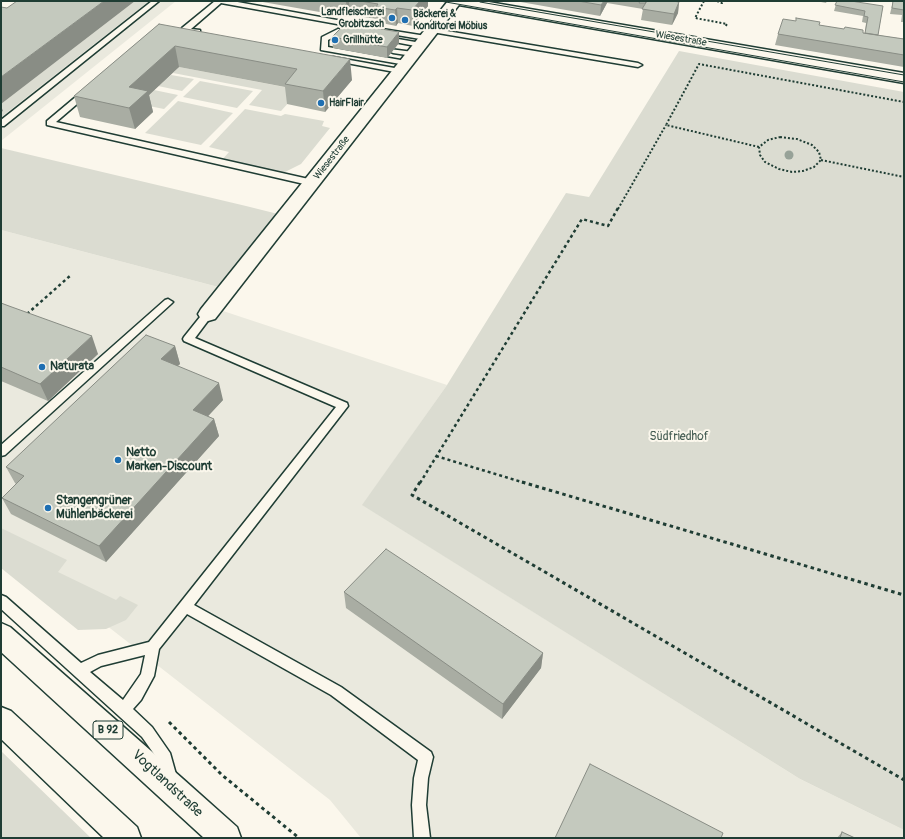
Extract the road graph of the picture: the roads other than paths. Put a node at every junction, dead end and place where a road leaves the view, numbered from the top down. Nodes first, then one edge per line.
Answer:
1 (156, 1) edge
2 (220, 1) edge
3 (455, 1) edge
4 (459, 1) edge
5 (365, 27) edge
6 (380, 30) edge
7 (207, 34) edge
8 (358, 34) edge
9 (374, 36) edge
10 (416, 50) junction
11 (393, 51) edge
12 (327, 57) edge
13 (638, 65) dead end
14 (904, 78) edge
15 (91, 88) edge
16 (1, 124) edge
17 (313, 183) junction
18 (168, 302) dead end
19 (208, 314) joint
20 (1, 452) edge
21 (1, 601) edge
22 (184, 606) junction
23 (1, 635) edge
24 (153, 647) junction
25 (80, 670) junction
26 (124, 710) junction
27 (1, 720) edge
28 (173, 789) junction
29 (126, 838) edge
30 (226, 838) edge
31 (422, 838) edge

1 - 16 lane
2 - 5 lane
2 - 7 lane
3 - 10 street, Wiesestraße
4 - 14 street, Wiesestraße
6 - 10 lane
8 - 10 lane
9 - 10 lane
10 - 11 lane
10 - 12 lane
10 - 13 lane
10 - 17 street, Wiesestraße
15 - 17 lane
17 - 19 street, Wiesestraße
18 - 20 lane
19 - 22 lane
21 - 25 lane
22 - 24 lane
22 - 31 lane
23 - 28 street, Vogtlandstraße / B 92
24 - 25 lane
24 - 26 lane
25 - 26 lane
26 - 28 lane
27 - 29 street
28 - 30 street, Vogtlandstraße / B 92

